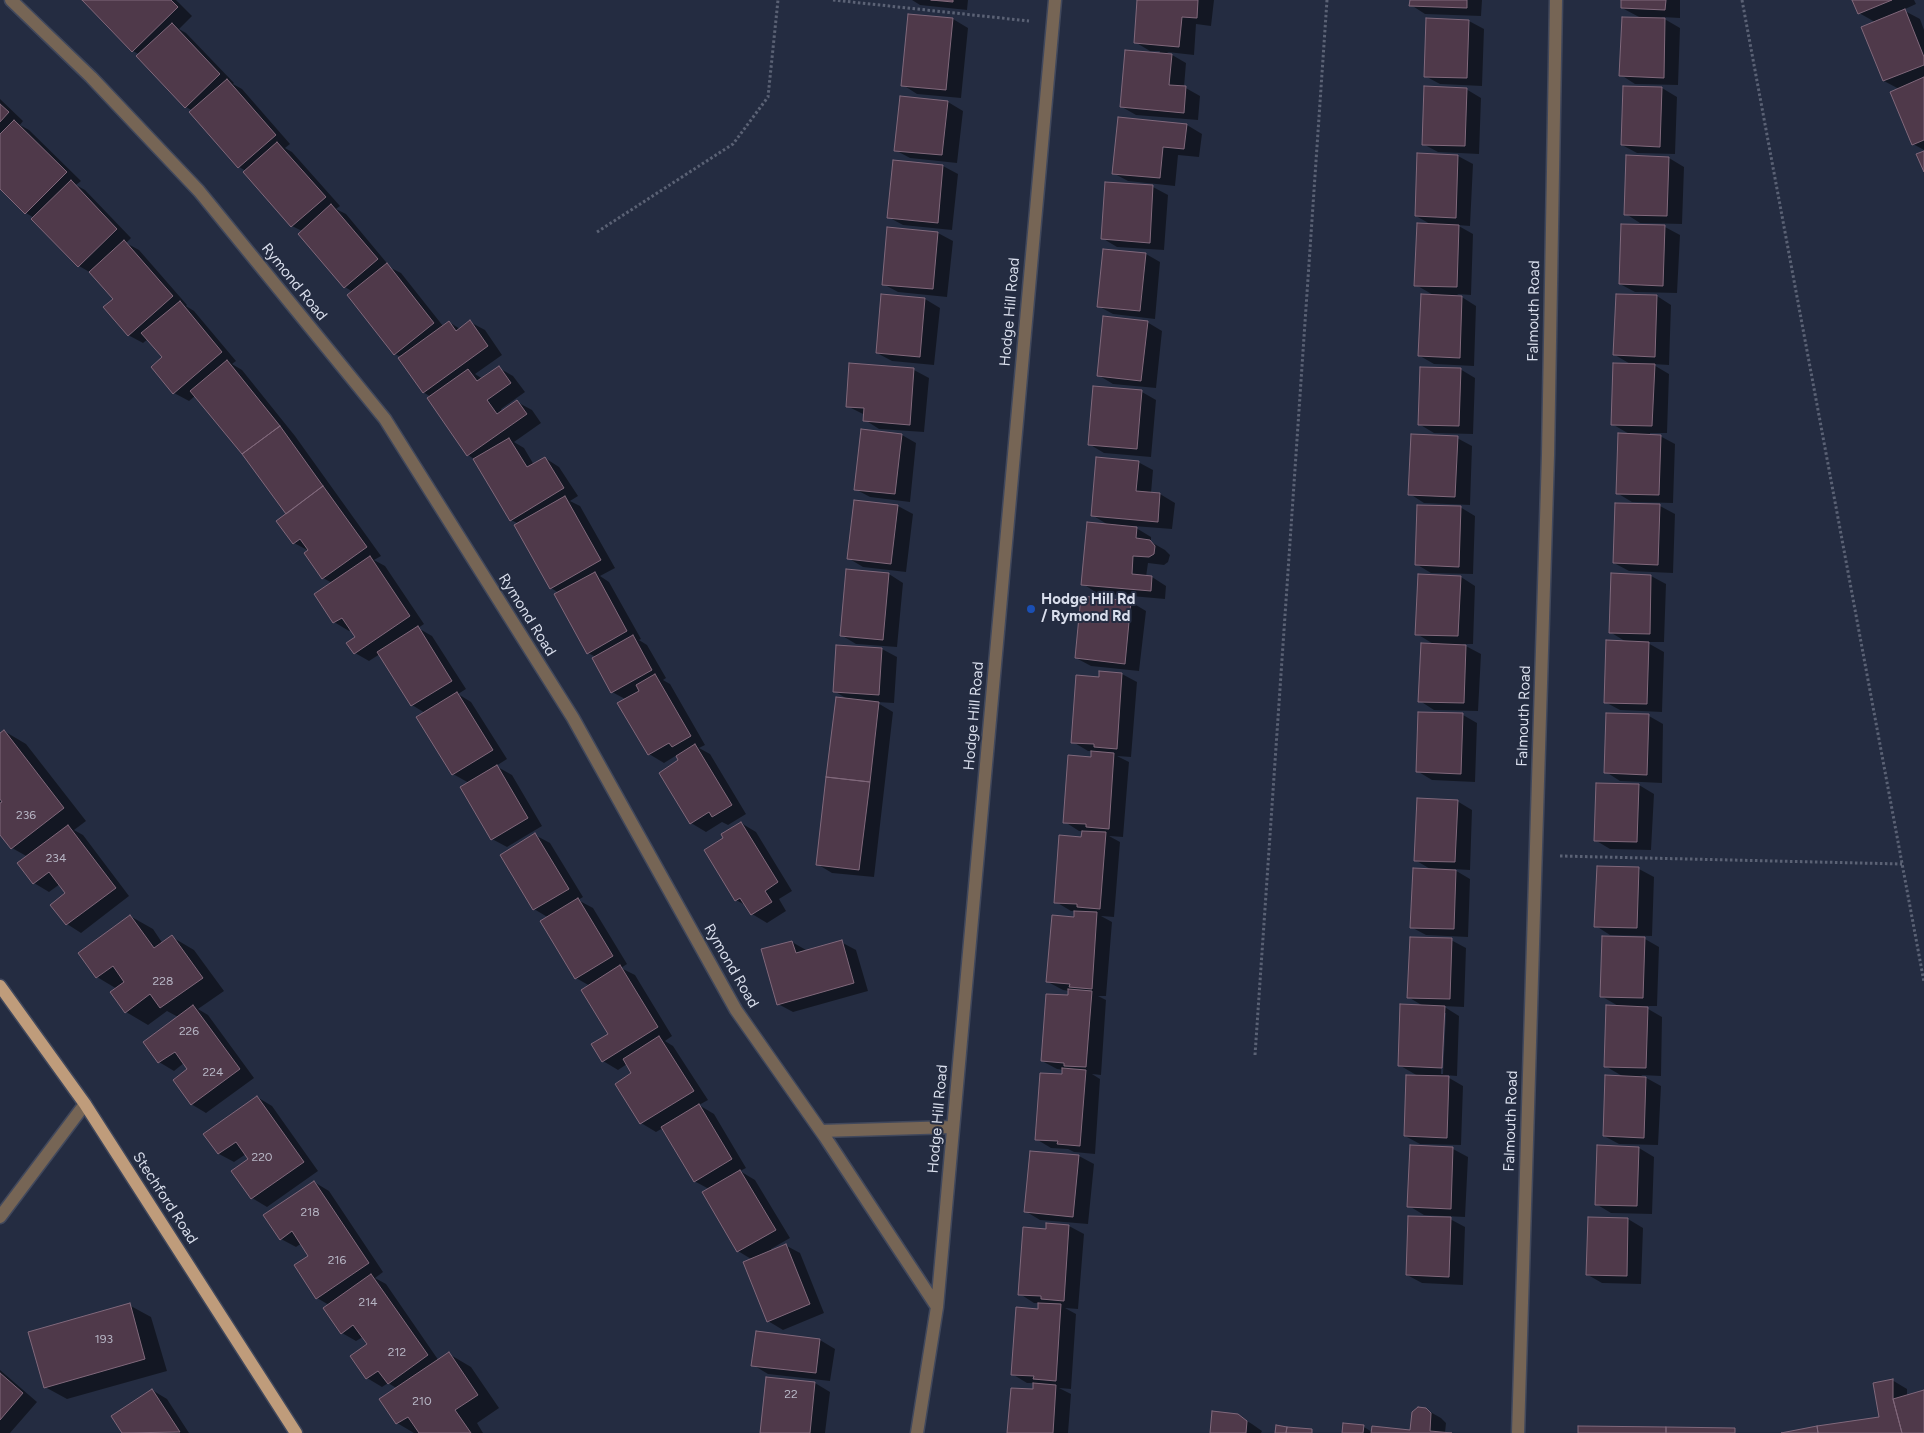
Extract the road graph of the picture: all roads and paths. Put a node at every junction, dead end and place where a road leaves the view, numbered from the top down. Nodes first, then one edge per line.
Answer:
1 (11, 0) edge
2 (778, 0) edge
3 (833, 0) edge
4 (1055, 0) edge
5 (1327, 0) edge
6 (1556, 0) edge
7 (1742, 0) edge
8 (1052, 24) junction
9 (597, 232) dead end
10 (1536, 856) junction
11 (1902, 864) junction
12 (1924, 982) edge
13 (0, 986) edge
14 (1255, 1055) dead end
15 (85, 1104) junction
16 (953, 1127) junction
17 (821, 1131) junction
18 (0, 1217) edge
19 (937, 1307) junction
20 (296, 1433) edge
21 (917, 1433) edge
22 (1518, 1433) edge

1 - 17 street, Rymond Road
2 - 9 path
3 - 8 path
4 - 8 street, Hodge Hill Road
5 - 14 path
6 - 10 street, Falmouth Road
7 - 11 path
8 - 16 street, Hodge Hill Road
10 - 11 path
10 - 22 street, Falmouth Road
11 - 12 path
13 - 15 main road, Stechford Road
15 - 18 street
15 - 20 main road, Stechford Road
16 - 17 street
16 - 19 street, Hodge Hill Road
17 - 19 street, Rymond Road
19 - 21 street, Hodge Hill Road

